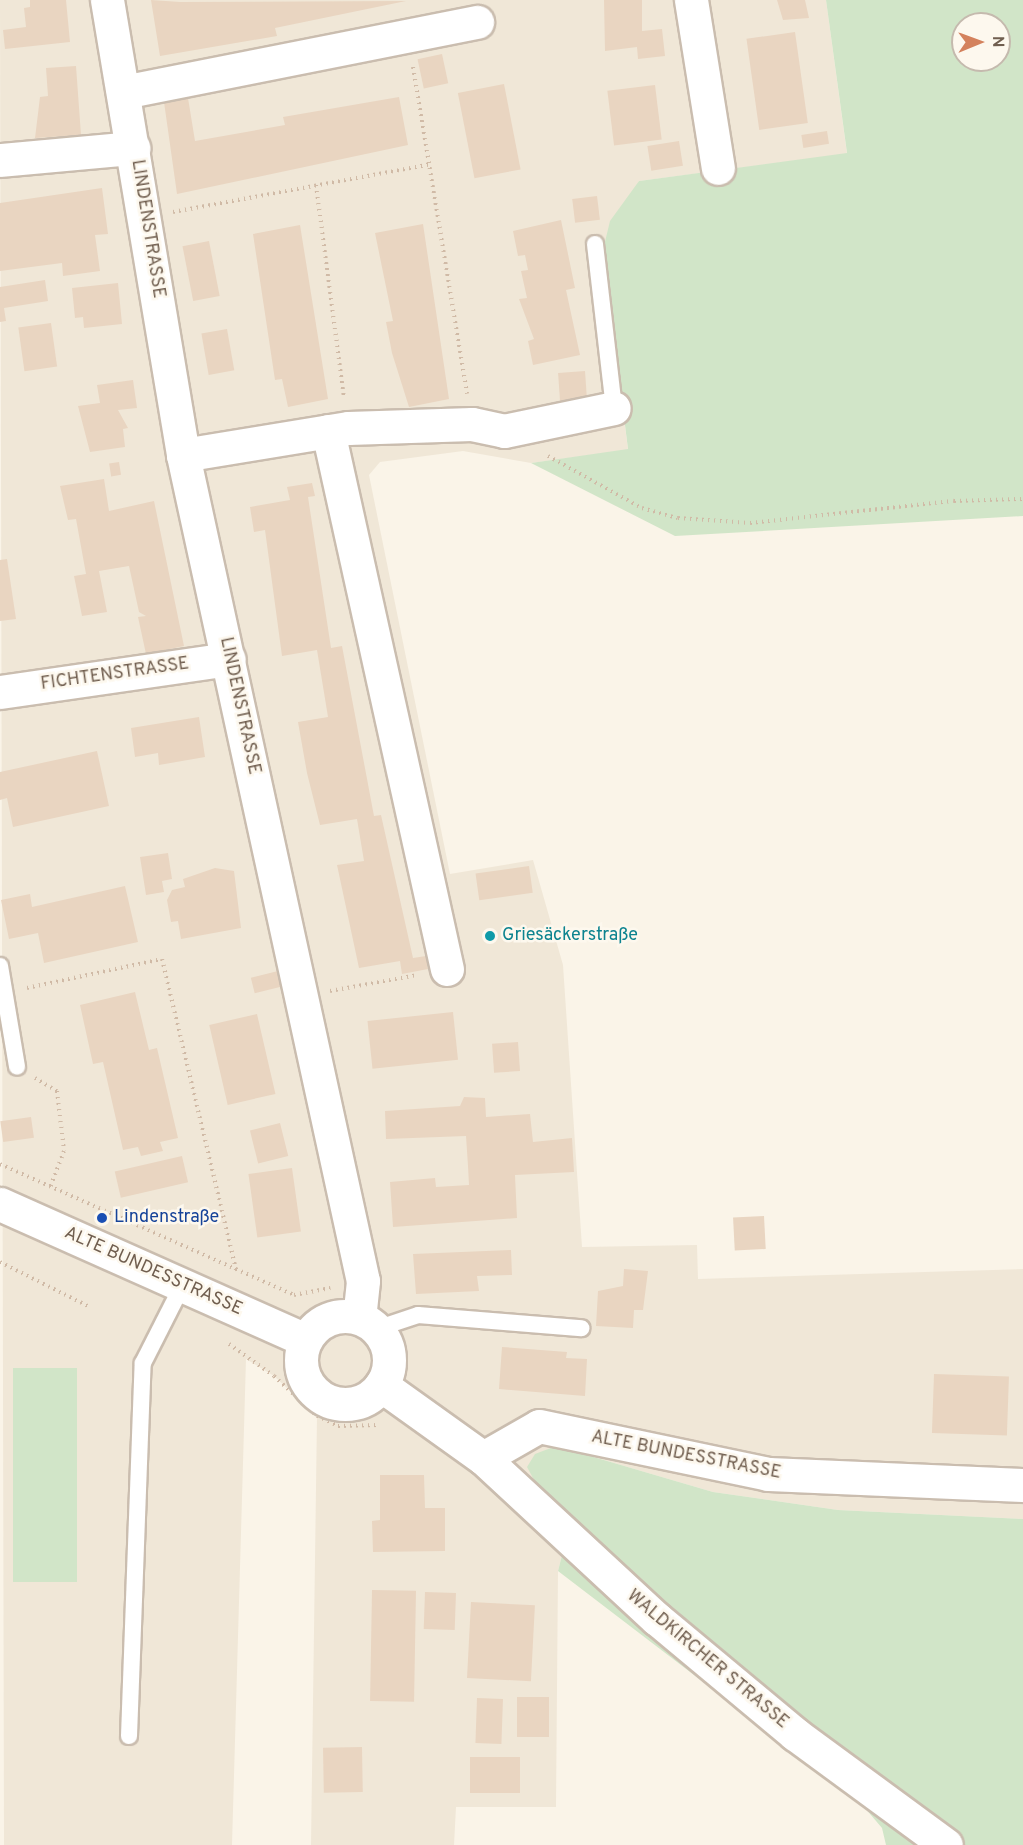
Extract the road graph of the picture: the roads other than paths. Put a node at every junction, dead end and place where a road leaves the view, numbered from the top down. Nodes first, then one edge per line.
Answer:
1 (106, 0) edge
2 (691, 0) edge
3 (477, 22) dead end
4 (123, 92) junction
5 (133, 148) junction
6 (0, 160) edge
7 (718, 168) dead end
8 (595, 244) dead end
9 (614, 408) joint
10 (338, 430) junction
11 (183, 454) junction
12 (229, 659) junction
13 (0, 692) edge
14 (0, 966) edge
15 (447, 969) road end
16 (17, 1067) road end
17 (0, 1204) edge
18 (182, 1286) junction
19 (368, 1323) junction
20 (581, 1328) dead end
21 (305, 1340) junction
22 (381, 1385) junction
23 (483, 1458) junction
24 (1023, 1485) edge
25 (129, 1736) dead end
26 (912, 1834) edge
27 (946, 1845) edge

1 - 4 street, LINDENSTRASSE
2 - 7 street
3 - 4 street
4 - 5 street, LINDENSTRASSE
5 - 6 street
5 - 11 street, LINDENSTRASSE
8 - 9 lane
9 - 10 street
10 - 11 street
10 - 15 street
11 - 12 street, LINDENSTRASSE
12 - 13 street, FICHTENSTRASSE
12 - 19 street, LINDENSTRASSE
14 - 16 lane
17 - 18 street, ALTE BUNDESSTRASSE
18 - 21 street, ALTE BUNDESSTRASSE
18 - 25 lane
19 - 20 lane
19 - 21 street
19 - 22 street
21 - 22 street
22 - 23 street
23 - 24 street, ALTE BUNDESSTRASSE
23 - 26 street, WALDKIRCHER STRASSE
26 - 27 street, WALDKIRCHER STRASSE

